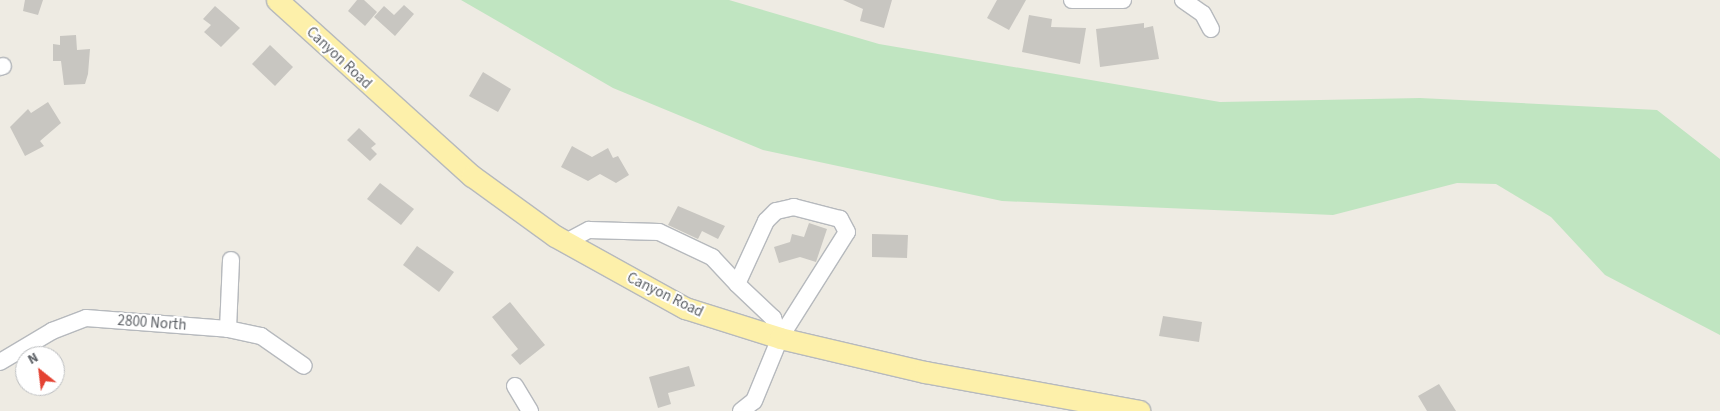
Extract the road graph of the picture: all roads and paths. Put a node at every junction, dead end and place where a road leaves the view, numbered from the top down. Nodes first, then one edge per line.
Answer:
1 (277, 0) edge
2 (1072, 0) edge
3 (1124, 0) edge
4 (1183, 0) edge
5 (1211, 29) dead end
6 (566, 242) junction
7 (231, 260) dead end
8 (737, 284) junction
9 (228, 329) junction
10 (780, 338) junction
11 (0, 362) edge
12 (304, 366) dead end
13 (515, 386) dead end
14 (530, 411) edge
15 (741, 411) edge
16 (1139, 411) edge

1 - 6 main road, Canyon Road
2 - 3 street
4 - 5 street
6 - 8 street
6 - 10 main road, Canyon Road
7 - 9 street
8 - 10 street
8 - 10 street
9 - 11 street, 2800 North
9 - 12 street, 2800 North
10 - 15 street
10 - 16 main road, Canyon Road
13 - 14 street

